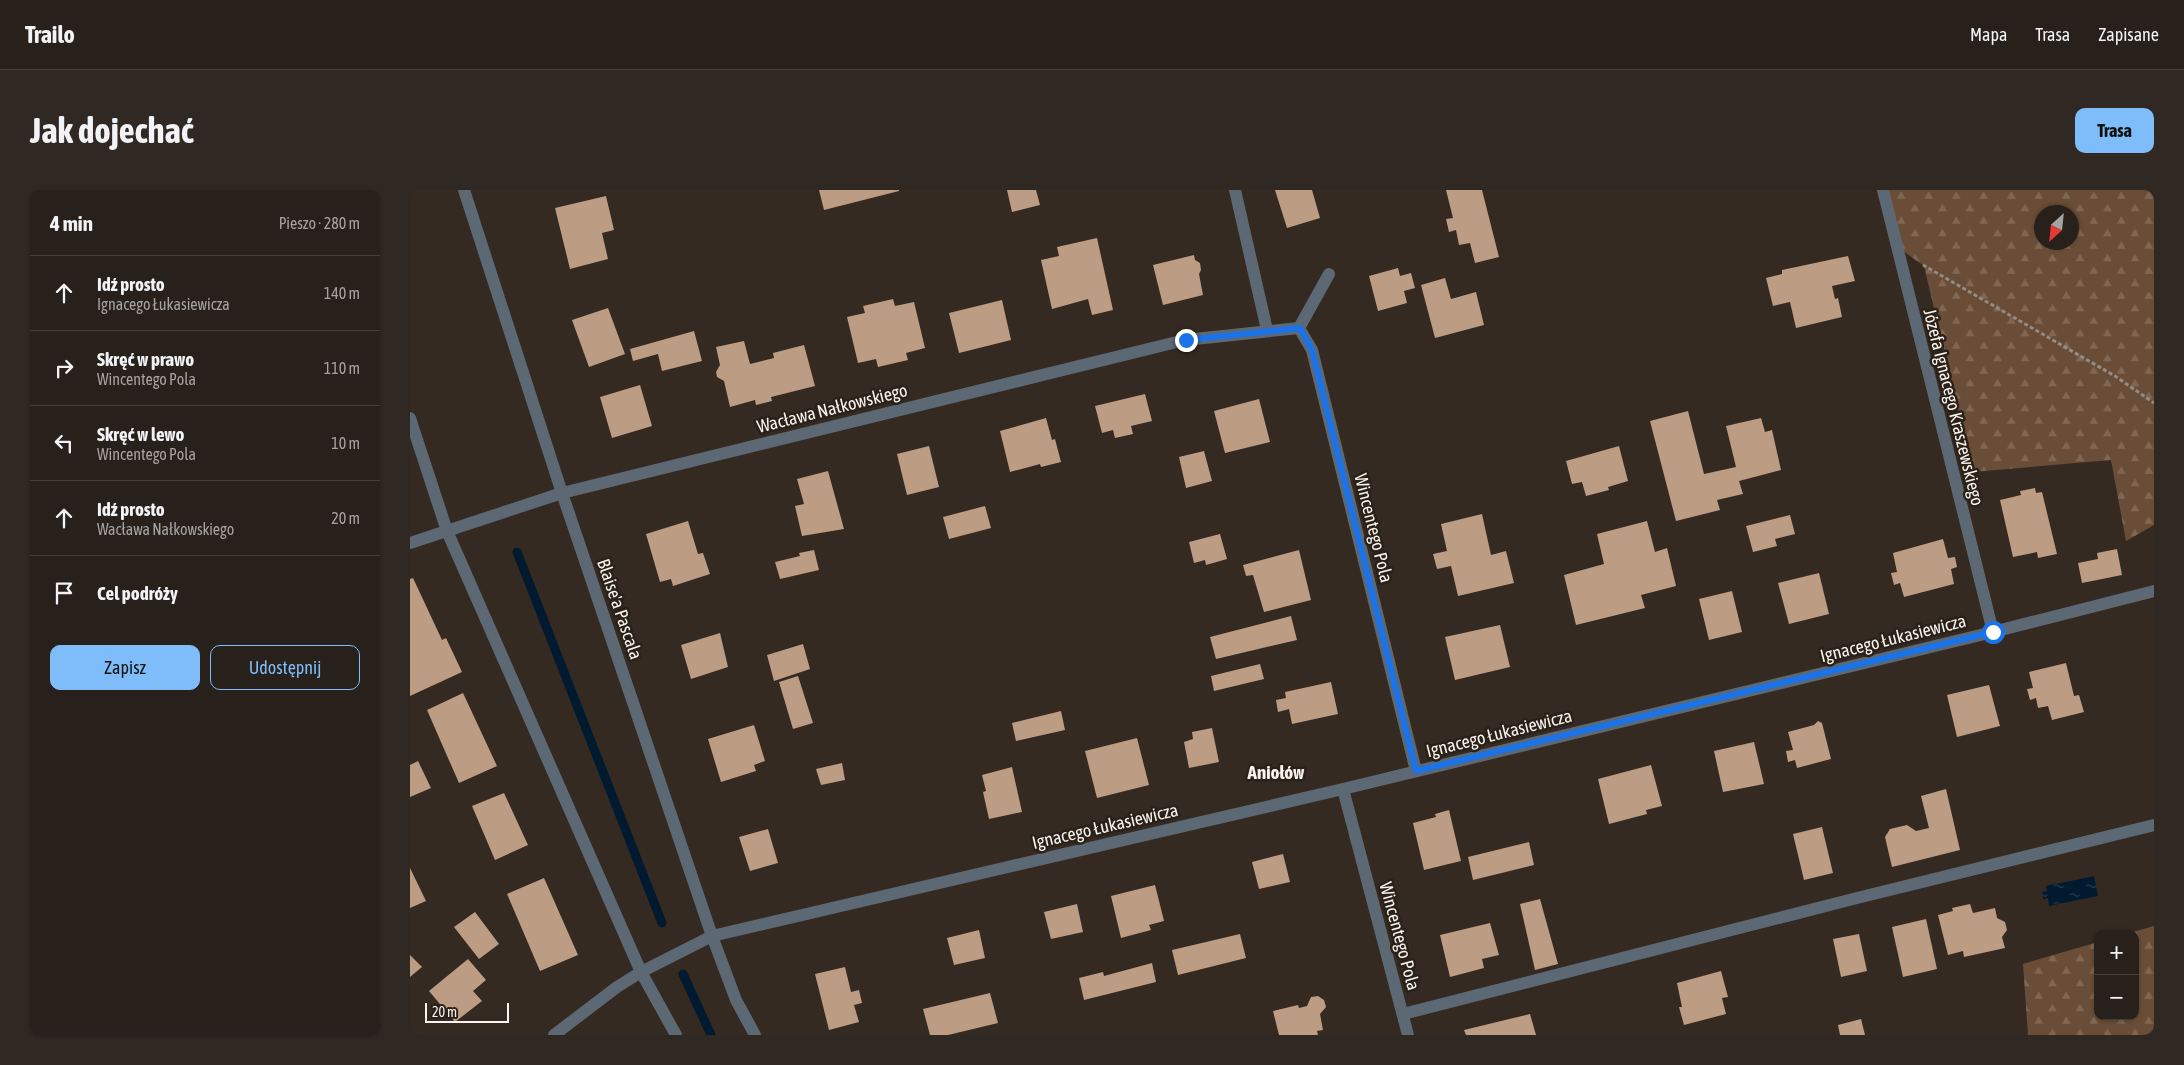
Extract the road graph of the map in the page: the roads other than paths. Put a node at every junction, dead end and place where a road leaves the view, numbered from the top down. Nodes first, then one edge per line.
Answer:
1 (464, 190) edge
2 (1235, 190) edge
3 (1882, 190) edge
4 (1329, 274) dead end
5 (1300, 328) junction
6 (1267, 330) junction
7 (410, 418) edge
8 (562, 493) junction
9 (447, 531) junction
10 (410, 543) edge
11 (2154, 591) edge
12 (1993, 632) junction
13 (1416, 771) junction
14 (1343, 789) junction
15 (2154, 825) edge
16 (712, 936) junction
17 (641, 972) junction
18 (1403, 1014) junction
19 (554, 1035) edge
20 (676, 1035) edge
21 (755, 1035) edge
22 (1408, 1035) edge

1 - 8 street, Blaise'a Pascala
2 - 6 street
3 - 12 street, Józefa Ignacego Kraszewskiego
4 - 5 street
5 - 6 street
5 - 13 street, Wincentego Pola
6 - 8 street, Wacława Nałkowskiego
7 - 9 street
8 - 9 street, Wacława Nałkowskiego
8 - 16 street, Blaise'a Pascala
9 - 10 street, Wacława Nałkowskiego
9 - 17 street
11 - 12 street, Ignacego Łukasiewicza
12 - 13 street, Ignacego Łukasiewicza
13 - 14 street, Ignacego Łukasiewicza
14 - 16 street, Ignacego Łukasiewicza
14 - 18 street, Wincentego Pola
15 - 18 street
16 - 17 street, Ignacego Łukasiewicza
16 - 21 street, Blaise'a Pascala
17 - 19 street, Ignacego Łukasiewicza
17 - 20 street
18 - 22 street, Wincentego Pola

